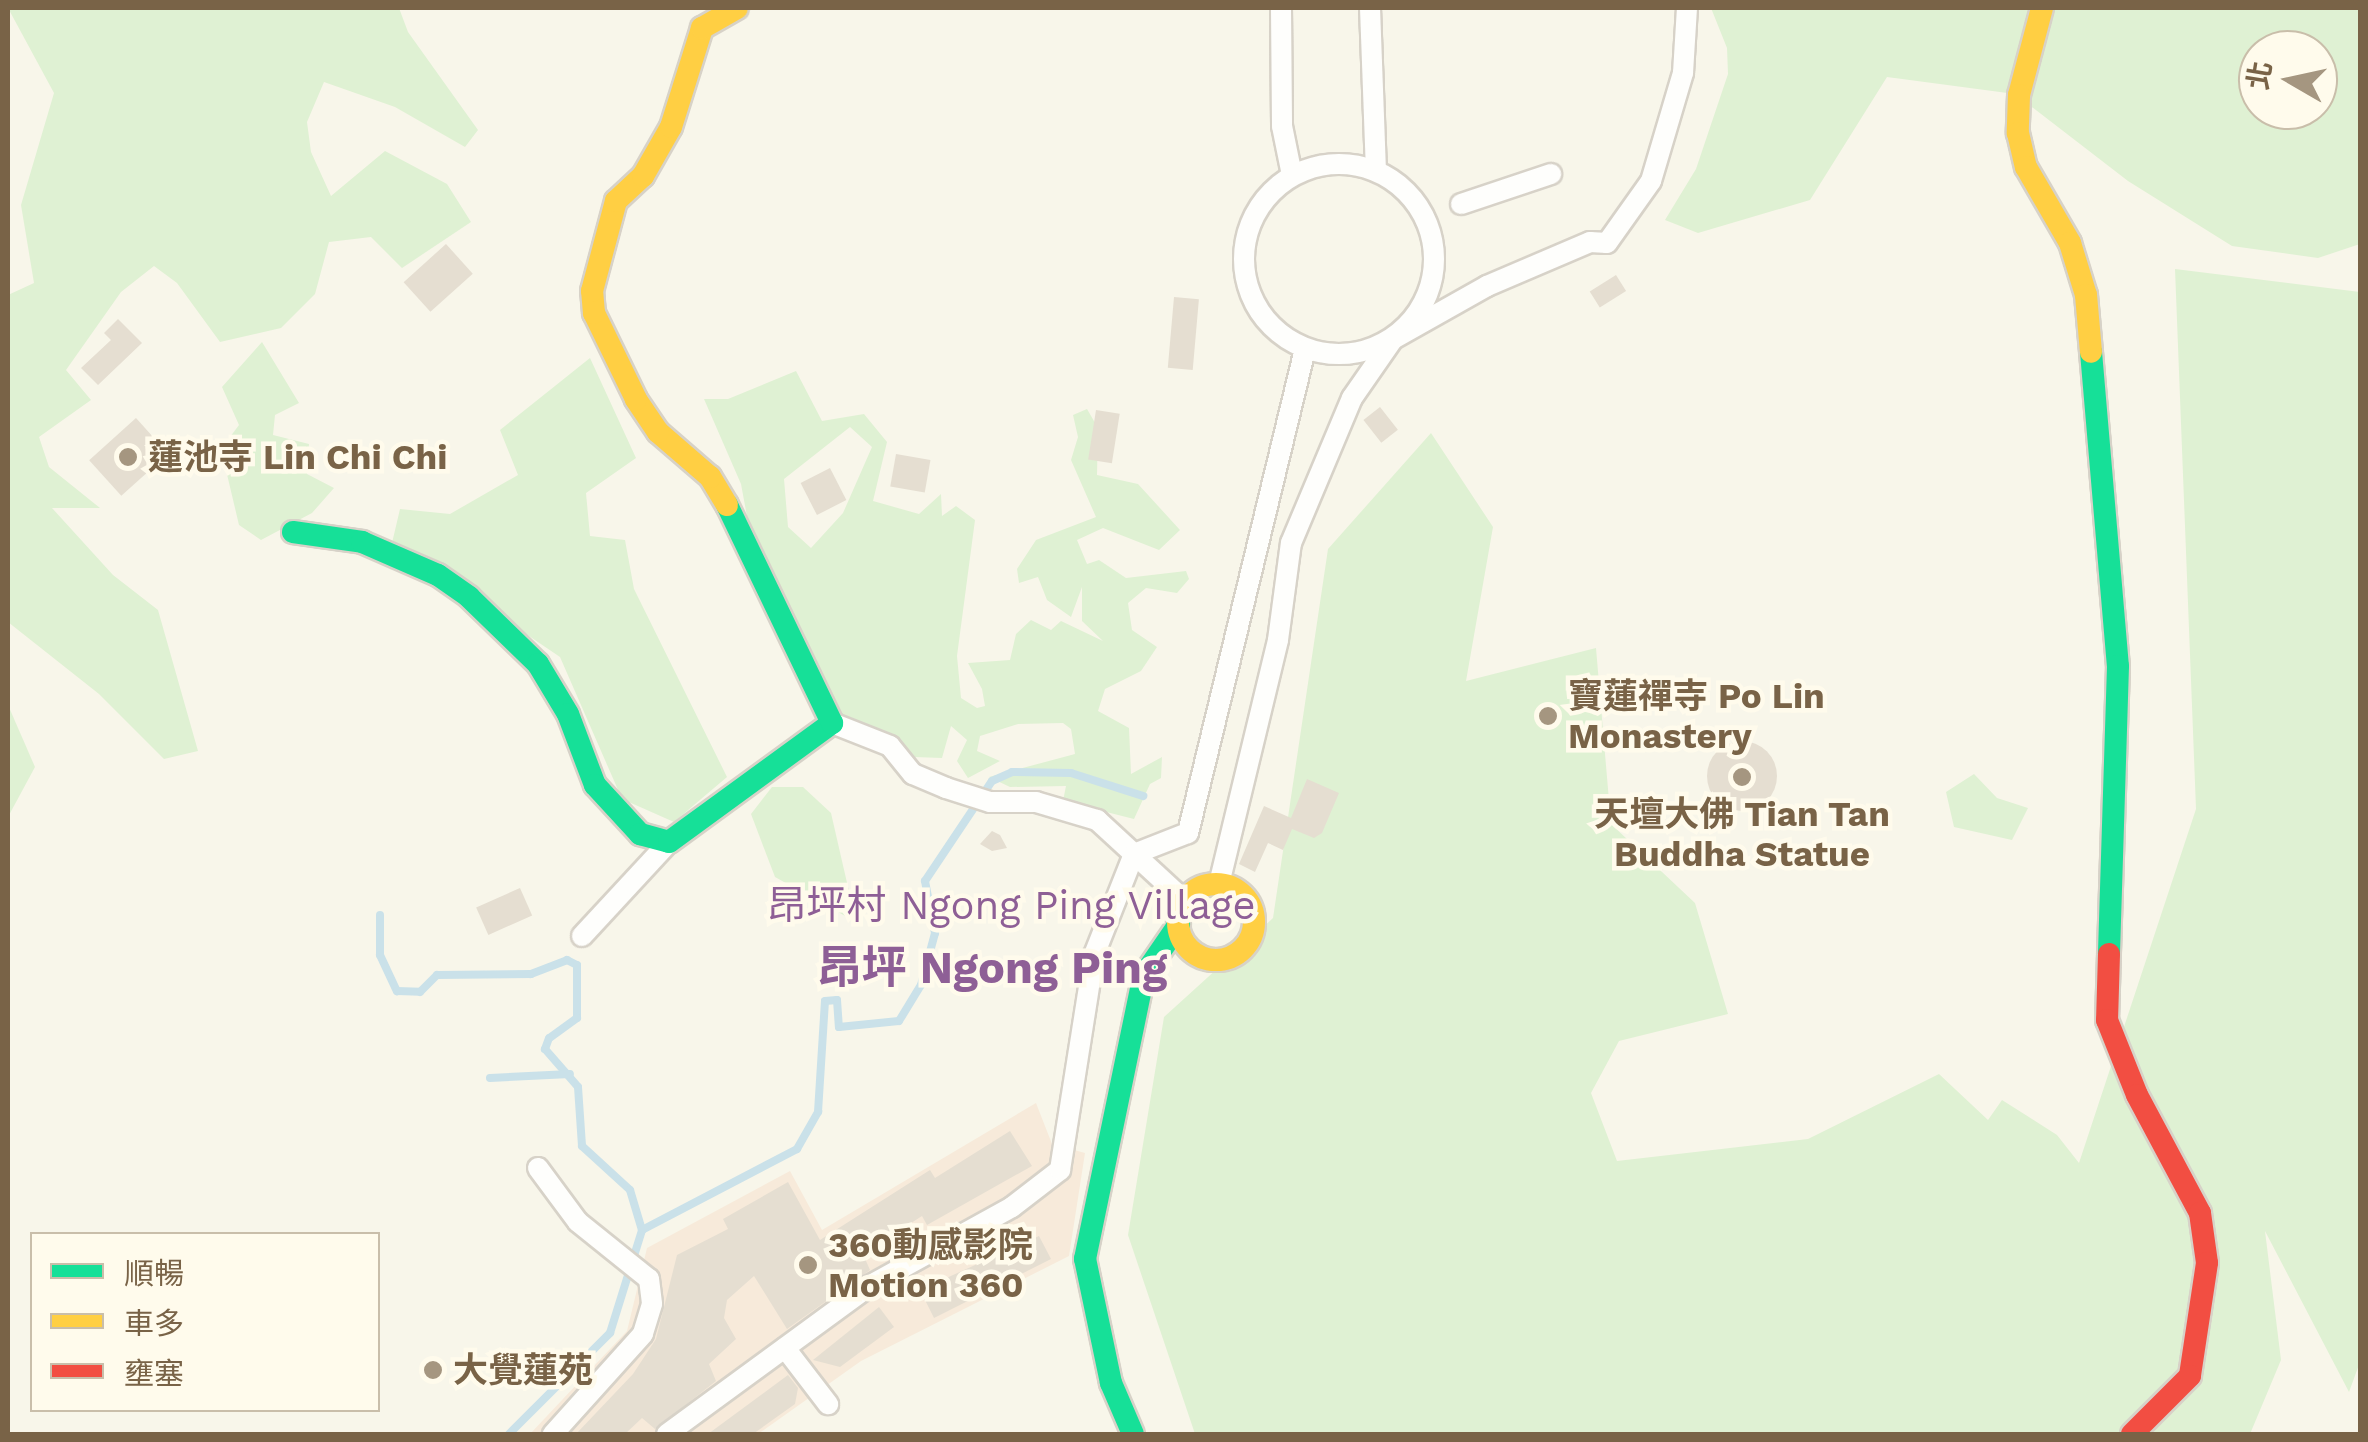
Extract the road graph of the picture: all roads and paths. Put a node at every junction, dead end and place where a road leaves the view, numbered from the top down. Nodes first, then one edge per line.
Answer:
1 (737, 8) edge
2 (1281, 8) edge
3 (1370, 8) edge
4 (1687, 8) edge
5 (2042, 8) edge
6 (1376, 171) junction
7 (1551, 174) dead end
8 (1292, 176) junction
9 (1461, 204) dead end
10 (1393, 339) junction
11 (1305, 350) junction
12 (293, 532) dead end
13 (832, 724) junction
14 (669, 842) junction
15 (1134, 854) junction
16 (1219, 884) junction
17 (1182, 912) junction
18 (582, 936) dead end
19 (1196, 954) junction
20 (1144, 975) junction
21 (538, 1168) dead end
22 (785, 1348) junction
23 (828, 1404) dead end
24 (553, 1434) edge
25 (667, 1434) edge
26 (1133, 1434) edge
27 (2132, 1434) edge

1 - 13 street
2 - 8 street
3 - 6 street
4 - 10 street
5 - 27 street
6 - 8 street
6 - 10 street
7 - 9 street
8 - 11 street
10 - 11 street
10 - 16 street
11 - 15 street
12 - 14 street
13 - 14 street
13 - 15 street
14 - 18 street
15 - 17 street
15 - 22 street
16 - 17 street
16 - 19 street
17 - 19 street
17 - 20 street
19 - 20 street
20 - 26 street
21 - 24 street
22 - 23 street
22 - 25 street

